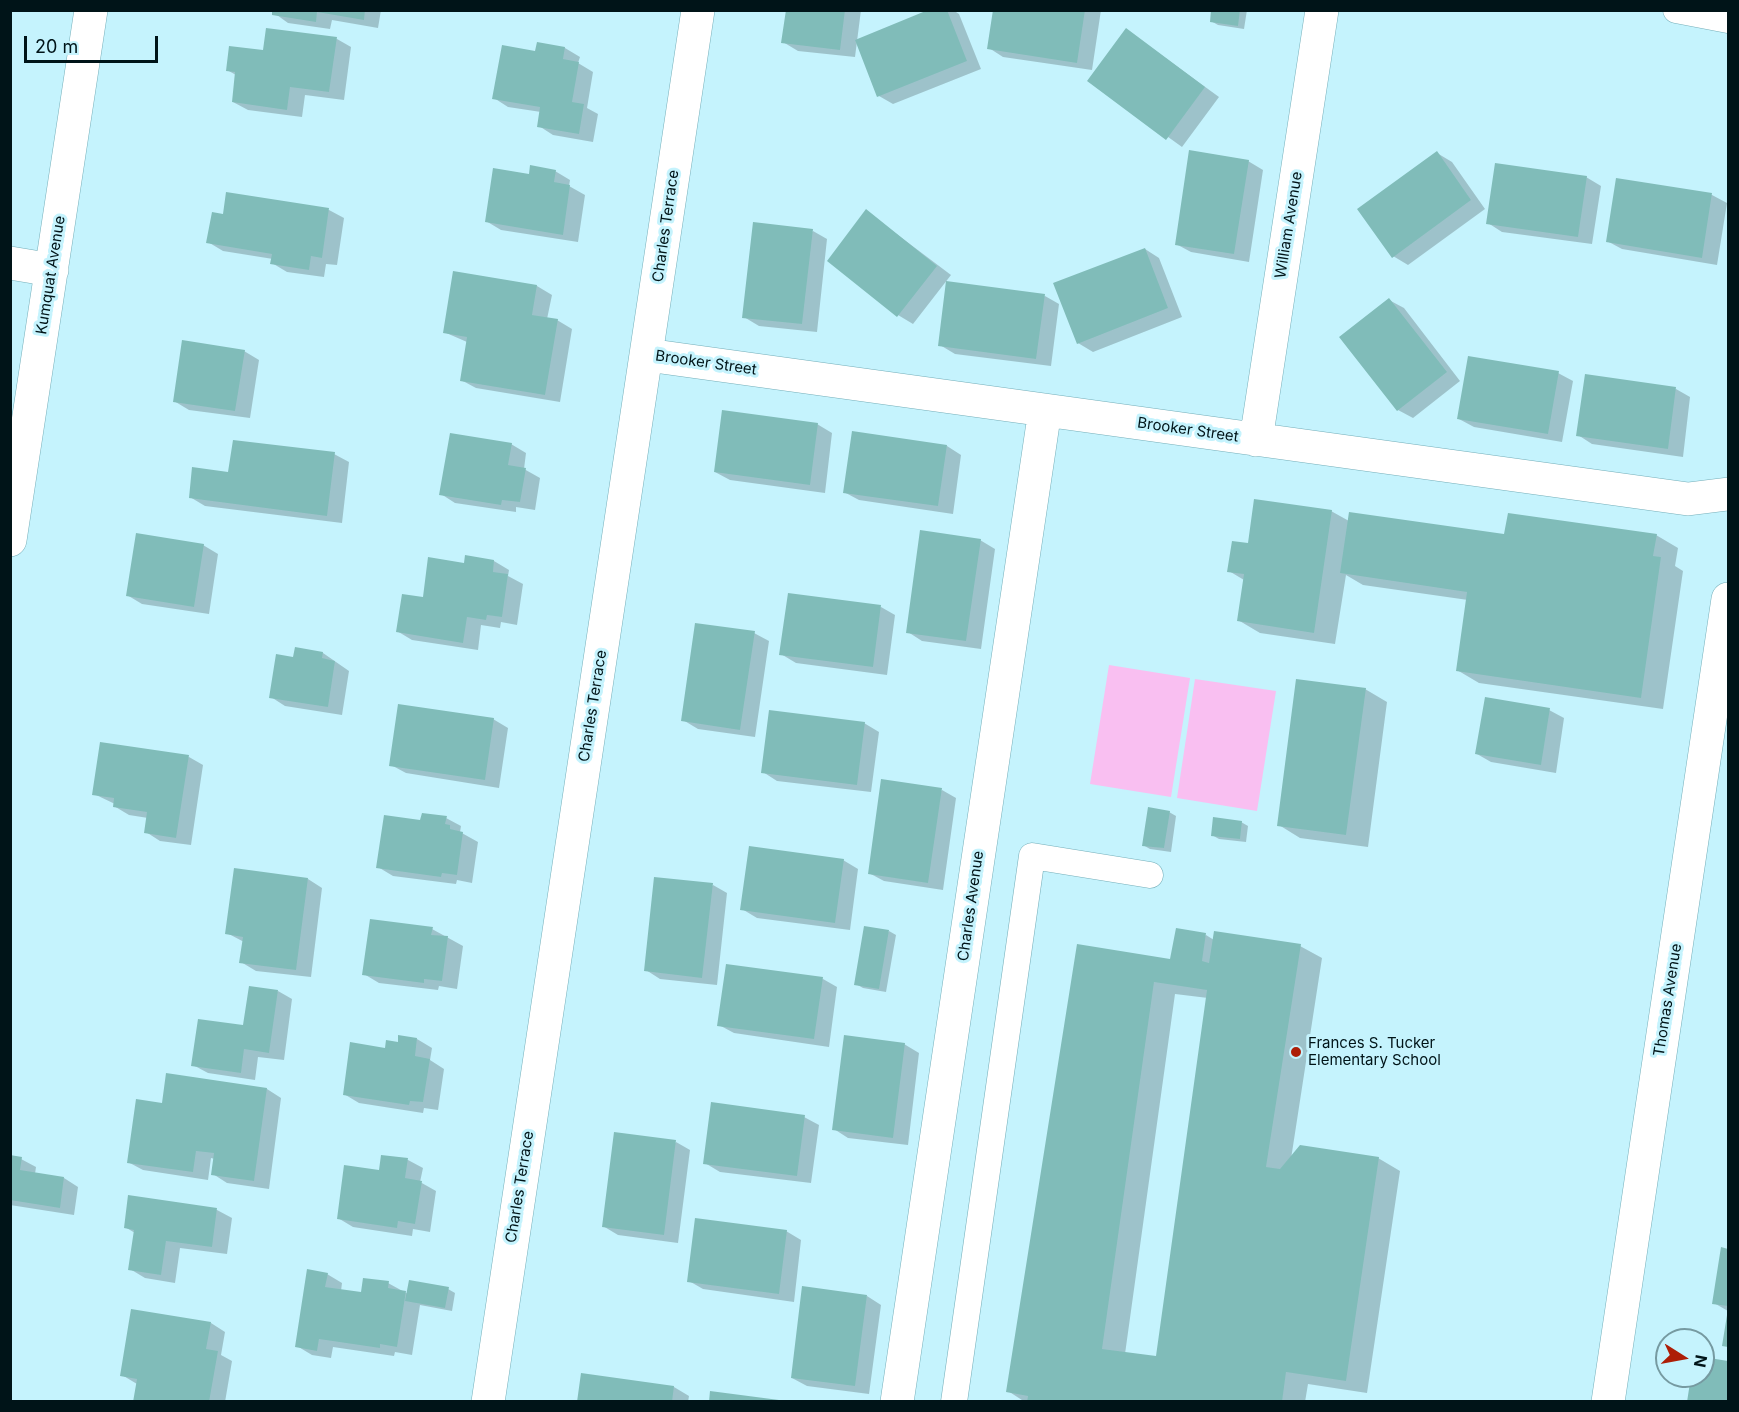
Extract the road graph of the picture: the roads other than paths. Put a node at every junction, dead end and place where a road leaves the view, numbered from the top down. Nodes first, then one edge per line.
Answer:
1 (91, 10) edge
2 (698, 10) edge
3 (1322, 10) edge
4 (1676, 10) edge
5 (1728, 20) edge
6 (10, 263) edge
7 (52, 270) junction
8 (647, 355) junction
9 (1045, 410) junction
10 (1256, 440) junction
11 (1728, 494) edge
12 (11, 530) edge
13 (1728, 599) edge
14 (1150, 875) dead end
15 (488, 1401) edge
16 (897, 1401) edge
17 (954, 1401) edge
18 (1608, 1401) edge

1 - 7 street, Kumquat Avenue
2 - 8 street, Charles Terrace
3 - 10 street, William Avenue
4 - 5 lane
6 - 7 street
7 - 12 street, Kumquat Avenue
8 - 9 street, Brooker Street
8 - 15 street, Charles Terrace
9 - 10 street, Brooker Street
9 - 16 street, Charles Avenue
10 - 11 street, Brooker Street
13 - 18 street, Thomas Avenue
14 - 17 lane

